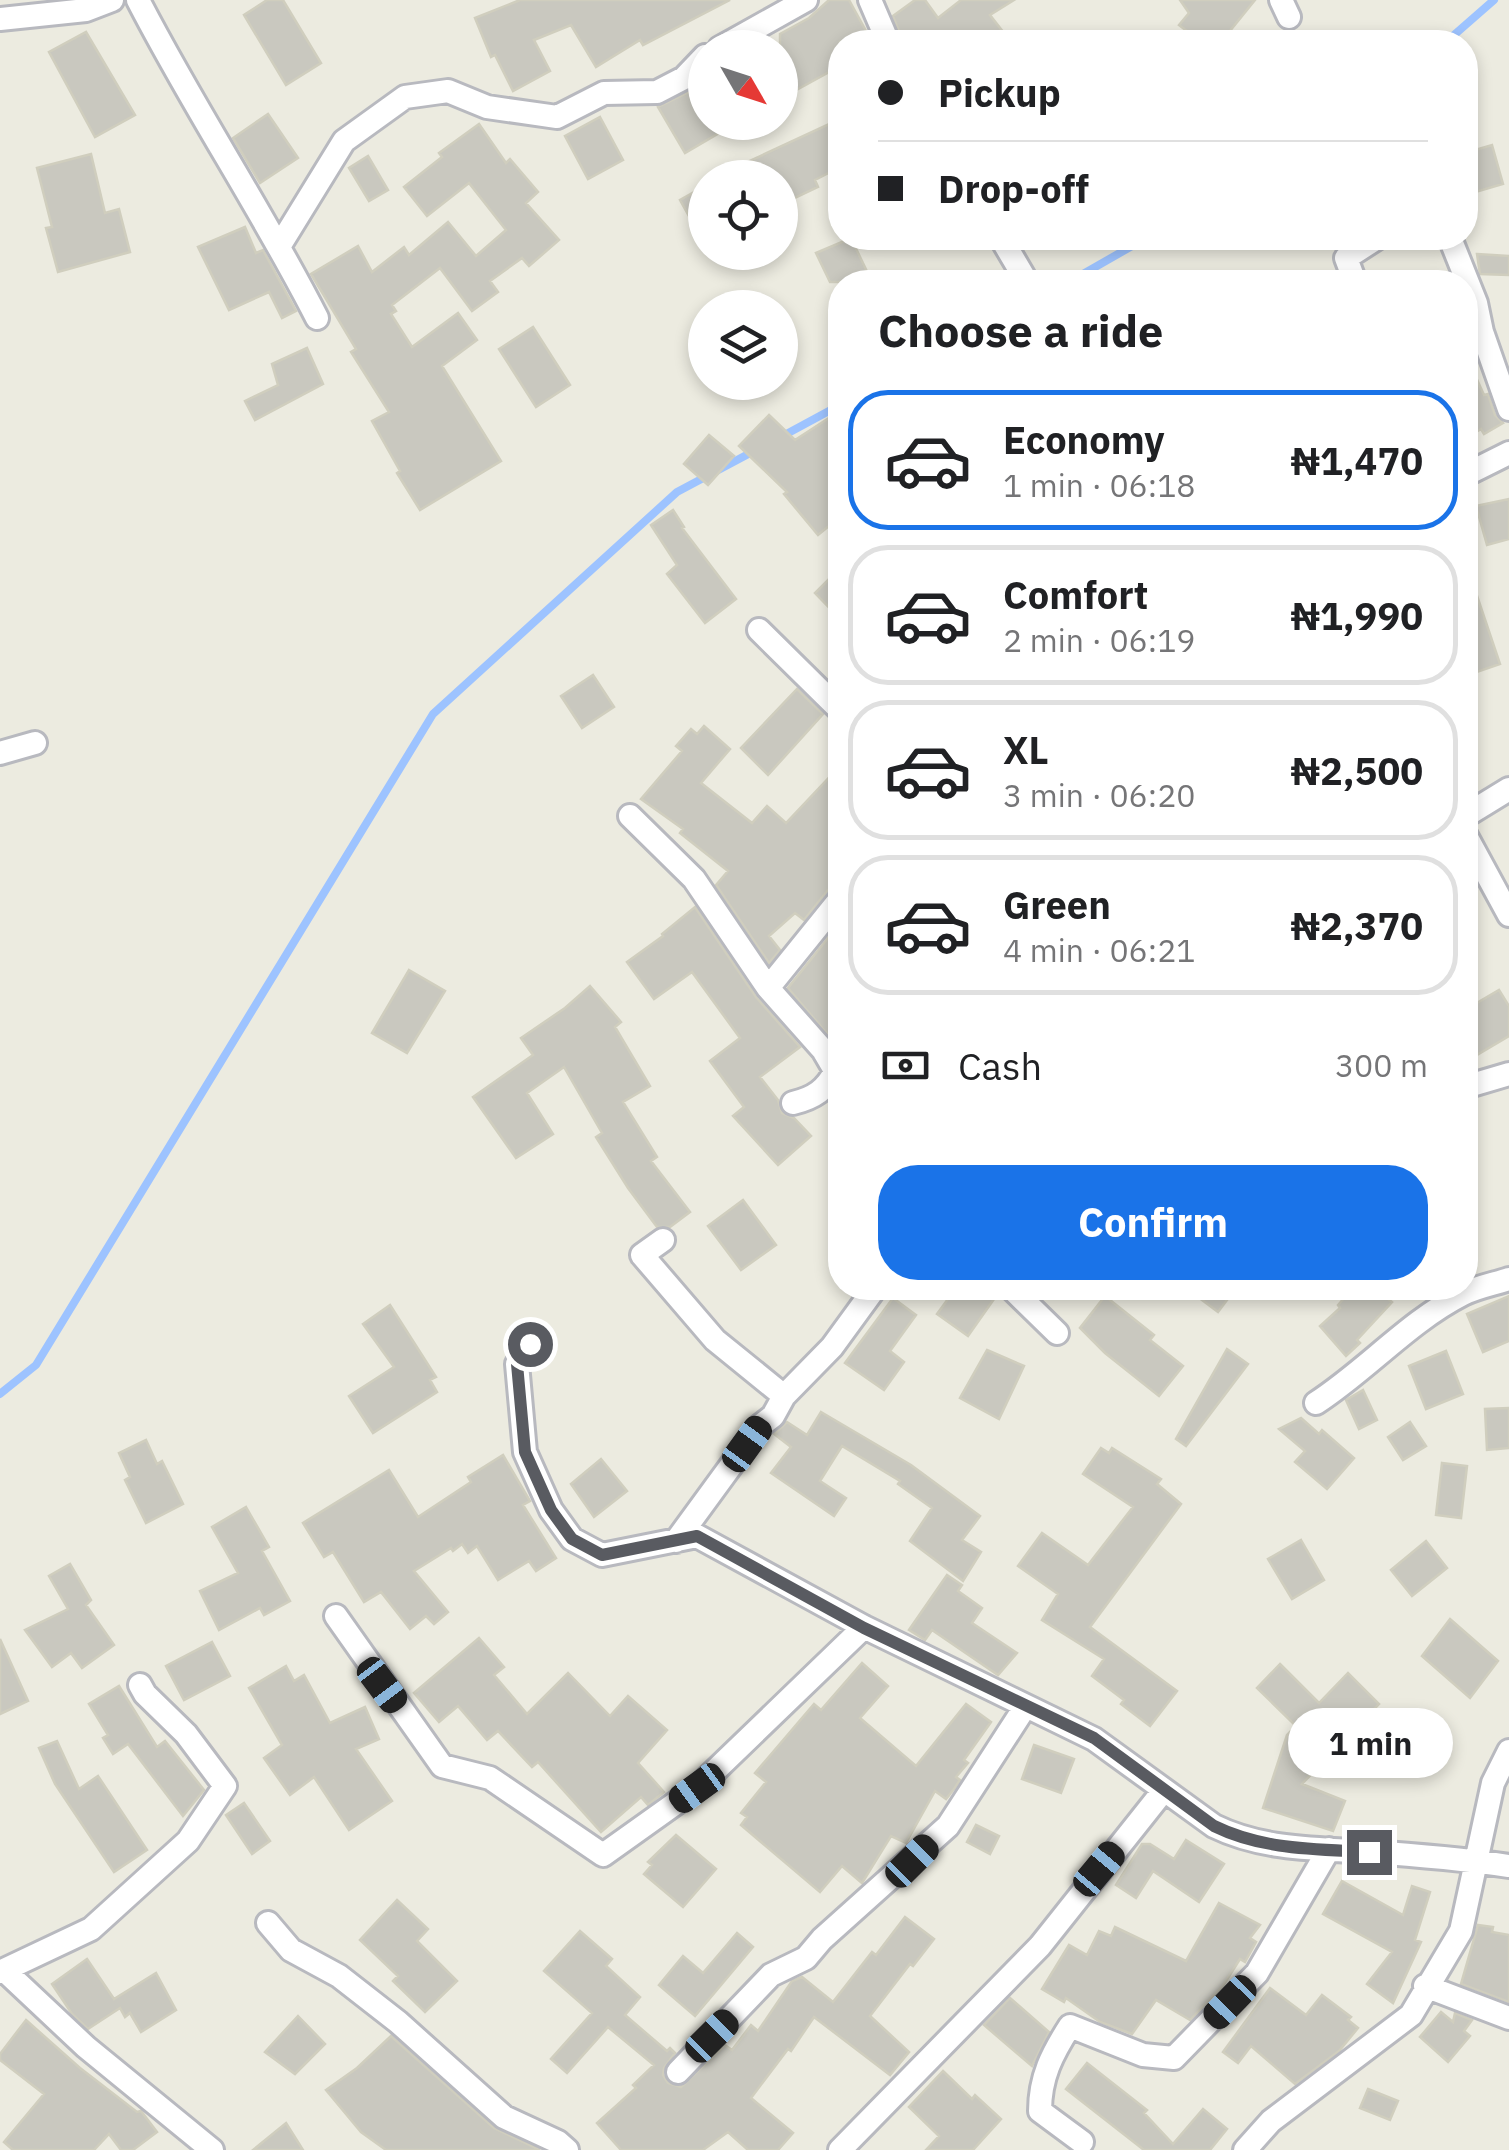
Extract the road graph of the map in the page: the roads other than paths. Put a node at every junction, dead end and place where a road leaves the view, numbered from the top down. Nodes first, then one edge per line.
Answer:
1 (112, 0) edge
2 (138, 0) edge
3 (806, 0) edge
4 (870, 0) edge
5 (0, 19) edge
6 (752, 30) edge
7 (883, 30) edge
8 (688, 74) edge
9 (280, 245) junction
10 (1358, 250) edge
11 (1350, 270) edge
12 (1478, 313) edge
13 (317, 318) dead end
14 (1509, 409) edge
15 (1509, 453) edge
16 (1478, 468) edge
17 (759, 630) dead end
18 (828, 698) edge
19 (36, 743) dead end
20 (0, 753) edge
21 (1509, 789) edge
22 (1478, 808) edge
23 (630, 816) dead end
24 (1478, 858) edge
25 (828, 915) edge
26 (1509, 915) edge
27 (768, 988) junction
28 (828, 1058) edge
29 (1509, 1074) edge
30 (1478, 1083) edge
31 (828, 1084) edge
32 (793, 1103) dead end
33 (663, 1240) dead end
34 (1509, 1279) edge
35 (1478, 1288) edge
36 (866, 1300) edge
37 (1024, 1300) edge
38 (1453, 1300) edge
39 (1057, 1332) dead end
40 (530, 1344) dead end
41 (784, 1396) junction
42 (1316, 1403) dead end
43 (676, 1541) junction
44 (336, 1616) dead end
45 (864, 1628) junction
46 (140, 1685) dead end
47 (1025, 1707) junction
48 (1509, 1752) edge
49 (1164, 1790) junction
50 (1330, 1850) junction
51 (1474, 1860) junction
52 (1509, 1866) edge
53 (268, 1923) dead end
54 (2, 1971) edge
55 (1425, 1986) junction
56 (1509, 2018) edge
57 (678, 2072) dead end
58 (1082, 2142) dead end
59 (212, 2150) edge
60 (568, 2150) edge
61 (840, 2150) edge
62 (1245, 2150) edge

1 - 5 street
2 - 9 street
3 - 6 street
4 - 7 street
8 - 9 street
9 - 13 street
10 - 11 street
12 - 14 street
15 - 16 street
17 - 18 street
19 - 20 street
21 - 22 street
23 - 27 street
24 - 26 street
25 - 27 street
27 - 28 street
29 - 30 street
31 - 32 street
33 - 41 street
34 - 35 street
36 - 41 street
37 - 39 street
38 - 42 street
40 - 43 street
41 - 43 street
43 - 45 street
44 - 45 street
45 - 47 street
46 - 54 street
47 - 49 street
47 - 57 street
48 - 51 street
49 - 50 street
49 - 61 street
50 - 51 street
50 - 58 street
51 - 52 street
51 - 55 street
53 - 60 street
54 - 59 street
55 - 56 street
55 - 62 street

